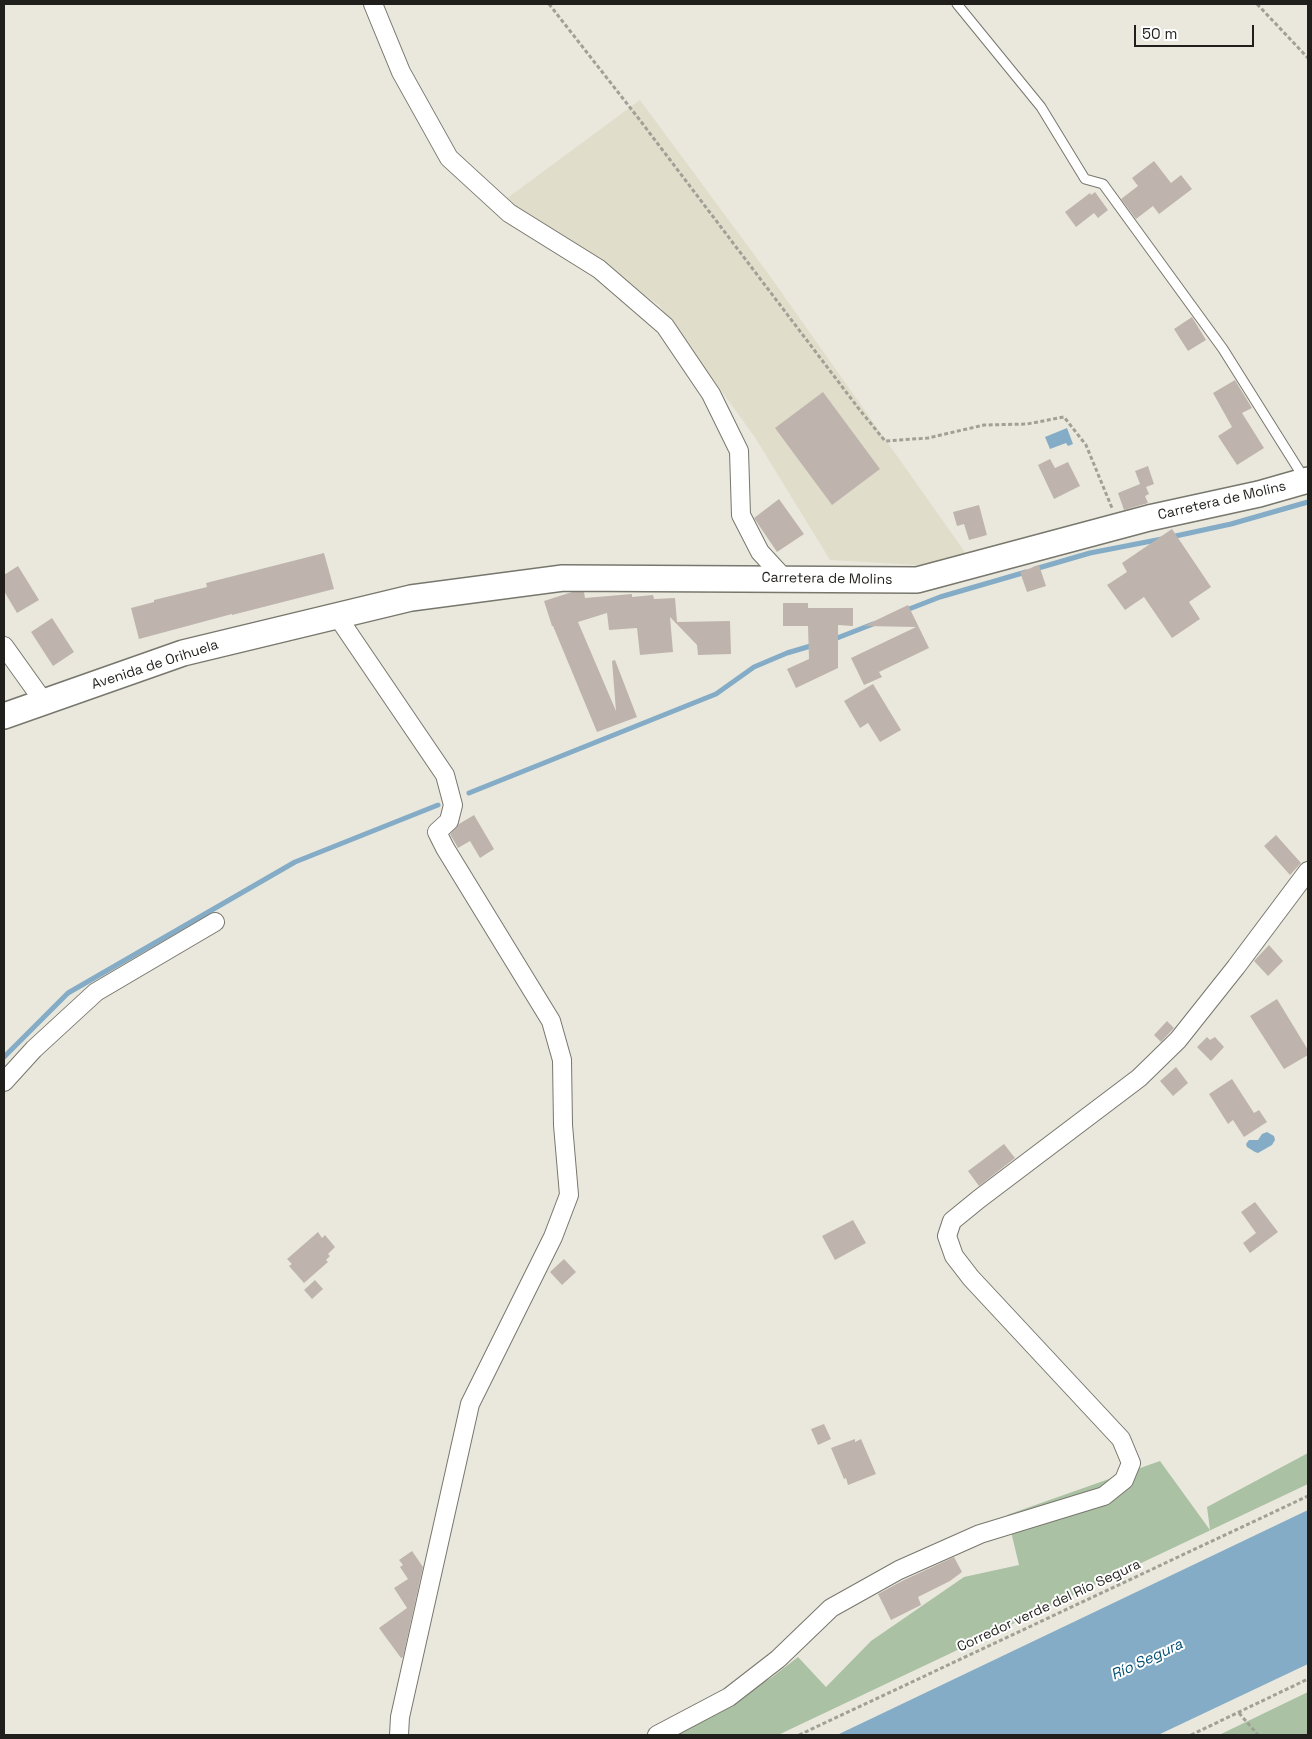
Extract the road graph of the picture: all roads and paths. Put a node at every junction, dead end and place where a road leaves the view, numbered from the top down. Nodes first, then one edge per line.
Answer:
1 (374, 4) edge
2 (549, 4) edge
3 (957, 4) edge
4 (1257, 4) edge
5 (1308, 58) edge
6 (1307, 480) edge
7 (1119, 526) junction
8 (784, 578) junction
9 (337, 616) junction
10 (4, 646) edge
11 (44, 702) junction
12 (4, 716) edge
13 (1308, 871) edge
14 (216, 922) dead end
15 (4, 1082) edge
16 (1308, 1496) edge
17 (1308, 1679) edge
18 (1238, 1713) junction
19 (399, 1735) edge
20 (657, 1735) edge
21 (800, 1735) edge
22 (1191, 1735) edge
23 (1258, 1735) edge

1 - 8 street
2 - 7 path
3 - 6 lane
4 - 5 path
6 - 7 street, Carretera de Molins
7 - 8 street, Carretera de Molins
8 - 9 street, Carretera de Molins
9 - 11 street, Avenida de Orihuela
9 - 19 street
10 - 11 street
11 - 12 street, Avenida de Orihuela
13 - 20 street
14 - 15 street
16 - 21 path, Corredor verde del Río Segura
17 - 18 path
18 - 22 path
18 - 23 path

